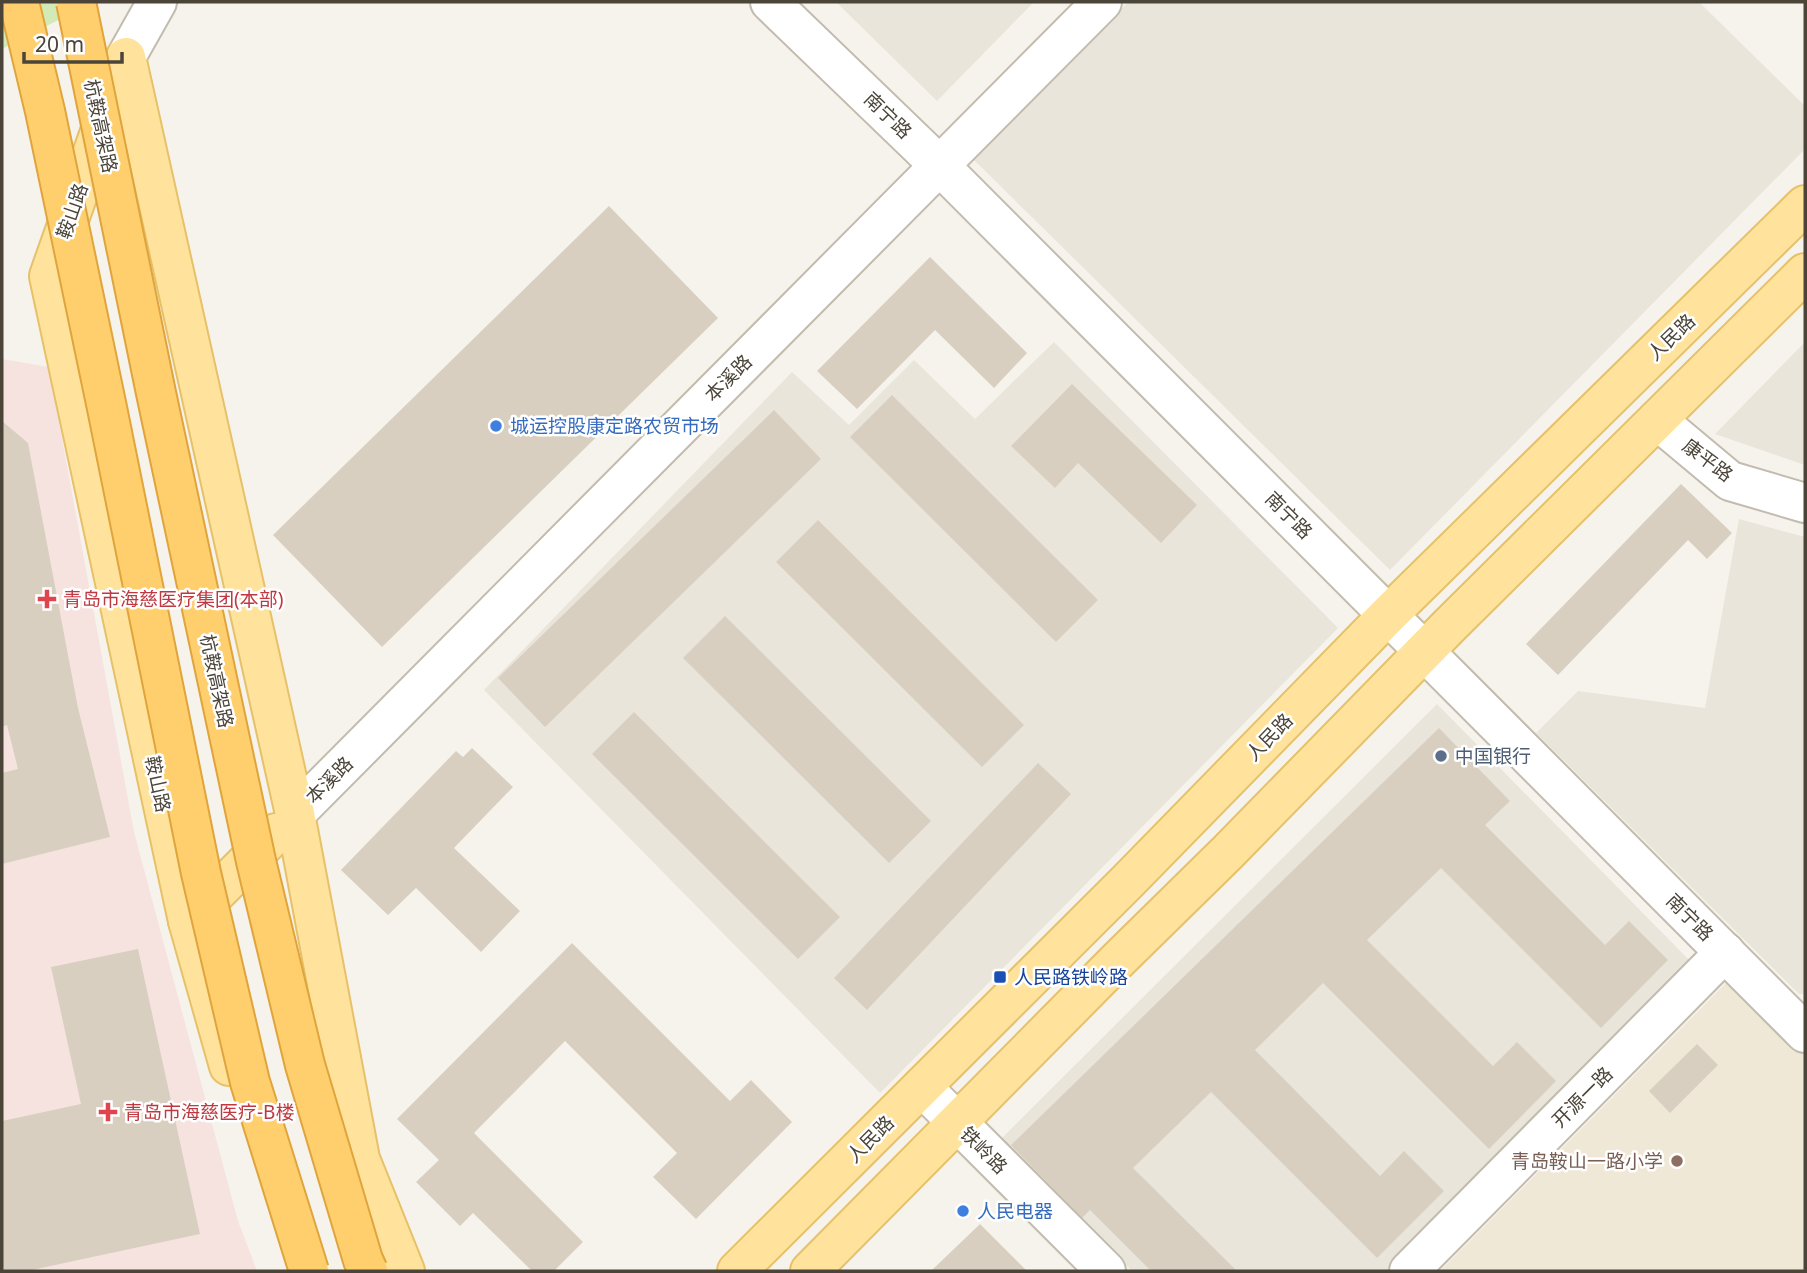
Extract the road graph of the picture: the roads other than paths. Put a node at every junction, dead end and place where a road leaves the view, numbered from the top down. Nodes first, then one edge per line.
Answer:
1 (19, 2) edge
2 (76, 2) edge
3 (158, 2) edge
4 (770, 2) edge
5 (1102, 2) edge
6 (126, 57) junction
7 (939, 165) junction
8 (1805, 205) edge
9 (1805, 273) edge
10 (1657, 420) junction
11 (1805, 503) edge
12 (1388, 615) junction
13 (1425, 651) junction
14 (295, 814) junction
15 (188, 921) junction
16 (1725, 952) junction
17 (1804, 1028) edge
18 (922, 1087) junction
19 (957, 1123) junction
20 (290, 1271) edge
21 (309, 1271) edge
22 (368, 1271) edge
23 (405, 1271) edge
24 (737, 1271) edge
25 (810, 1271) edge
26 (1106, 1271) edge
27 (1409, 1271) edge

1 - 21 highway, bridge
2 - 22 highway, 杭鞍高架路, bridge
3 - 6 street
4 - 7 street, 南宁路
5 - 7 street, 本溪路
6 - 14 main road
6 - 15 main road, 鞍山路
7 - 12 street, 南宁路
7 - 14 street, 本溪路
8 - 12 main road, 人民路
9 - 10 main road
10 - 11 street, 康平路
10 - 13 main road
12 - 13 street, 南宁路
12 - 18 main road, 人民路
13 - 16 street, 南宁路
13 - 19 main road
14 - 15 main road
14 - 23 main road
15 - 20 main road, 鞍山路
16 - 17 street, 南宁路
16 - 27 street, 开源一路
18 - 19 street, 铁岭路
18 - 24 main road, 人民路
19 - 25 main road
19 - 26 street, 铁岭路

